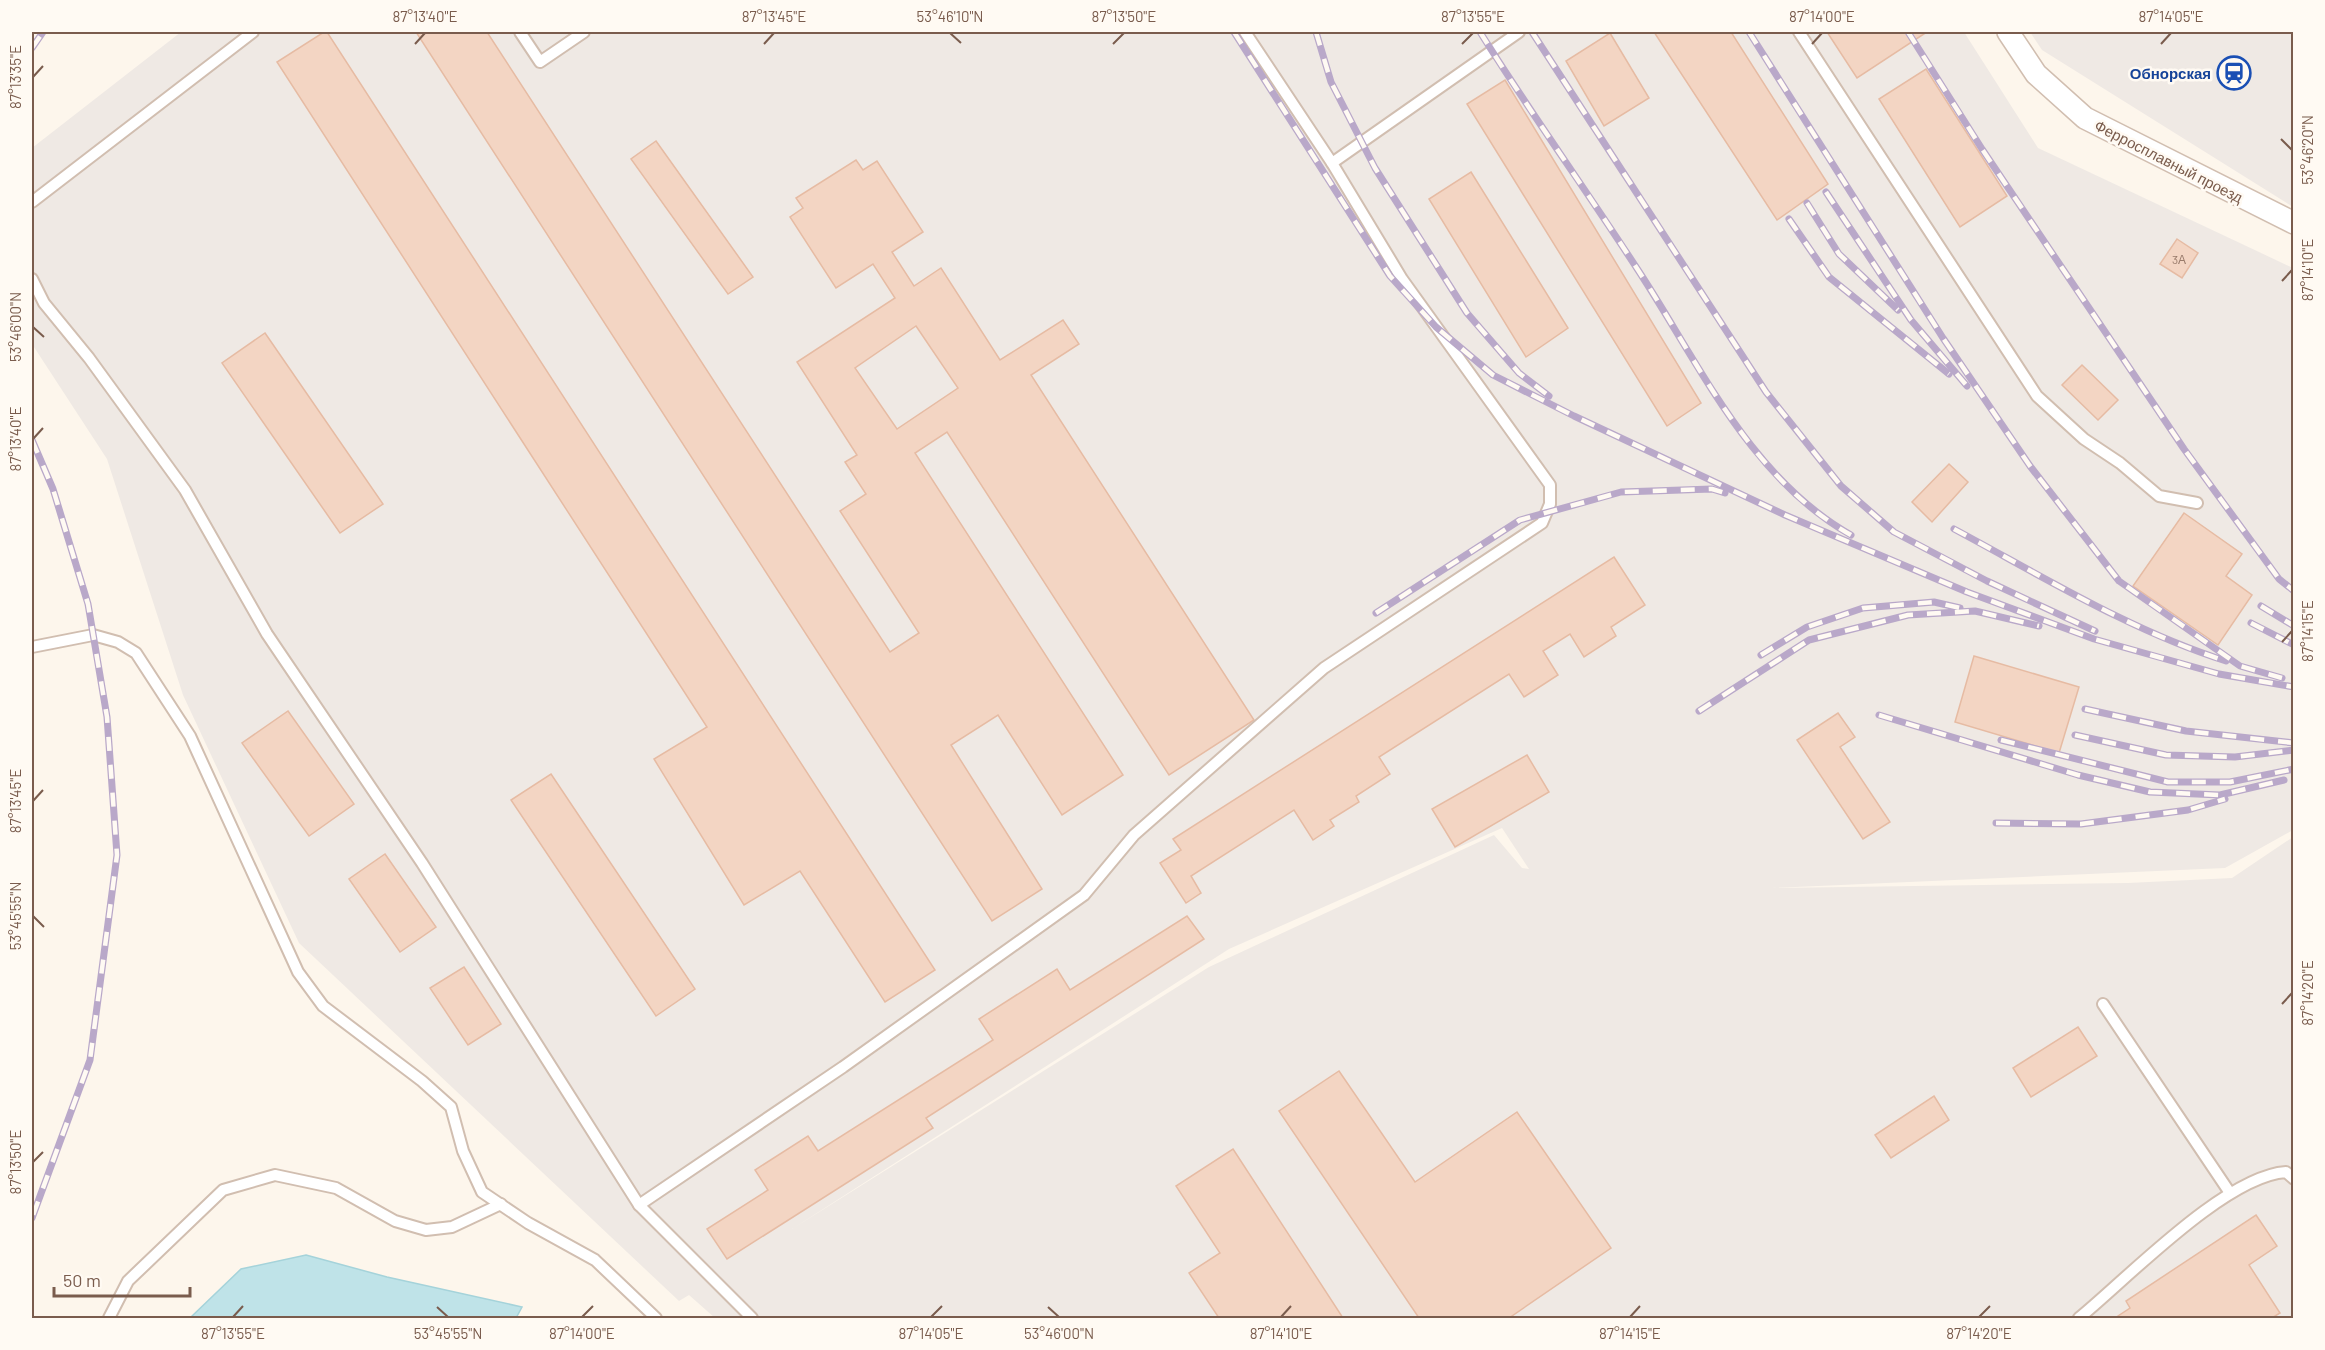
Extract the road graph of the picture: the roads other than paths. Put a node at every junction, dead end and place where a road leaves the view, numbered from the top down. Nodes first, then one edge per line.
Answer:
1 (254, 32) edge
2 (520, 32) edge
3 (584, 32) edge
4 (1245, 32) edge
5 (1519, 32) edge
6 (1799, 32) edge
7 (2008, 32) edge
8 (1332, 163) junction
9 (32, 202) edge
10 (2294, 223) edge
11 (32, 279) edge
12 (2197, 503) dead end
13 (32, 647) edge
14 (2103, 1004) dead end
15 (2294, 1179) edge
16 (2230, 1193) junction
17 (501, 1204) junction
18 (639, 1205) junction
19 (109, 1318) edge
20 (656, 1318) edge
21 (752, 1318) edge
22 (2079, 1318) edge

1 - 9 lane
2 - 3 lane
4 - 8 lane
5 - 8 lane
6 - 12 lane
7 - 10 street, Ферросплавный проезд
8 - 18 lane
11 - 18 lane
13 - 17 lane
14 - 16 lane
15 - 16 lane
16 - 22 lane
17 - 19 lane
17 - 20 lane
18 - 21 lane

